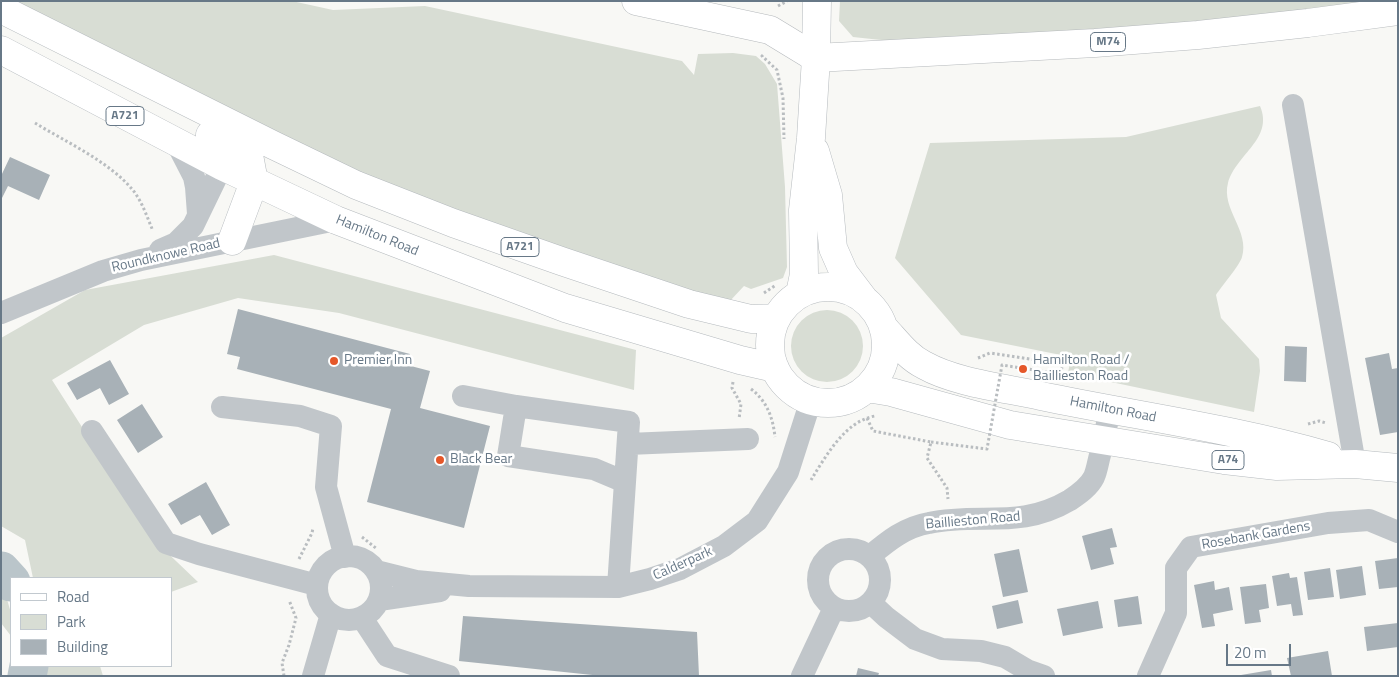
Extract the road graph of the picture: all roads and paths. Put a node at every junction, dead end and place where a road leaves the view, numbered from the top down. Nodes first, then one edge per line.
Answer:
1 (636, 1) edge
2 (787, 1) edge
3 (817, 1) edge
4 (1, 9) edge
5 (1398, 11) edge
6 (770, 30) junction
7 (1, 50) edge
8 (816, 58) junction
9 (1293, 105) dead end
10 (35, 123) dead end
11 (812, 138) junction
12 (176, 142) junction
13 (785, 145) dead end
14 (261, 150) junction
15 (222, 166) junction
16 (254, 182) junction
17 (198, 218) junction
18 (336, 220) junction
19 (232, 241) junction
20 (161, 250) junction
21 (141, 260) junction
22 (800, 294) junction
23 (863, 298) junction
24 (1, 313) edge
25 (776, 318) junction
26 (885, 329) junction
27 (978, 358) dead end
28 (775, 368) junction
29 (734, 378) dead end
30 (867, 388) junction
31 (463, 396) dead end
32 (811, 400) junction
33 (516, 406) junction
34 (222, 407) dead end
35 (1110, 410) junction
36 (867, 418) dead end
37 (92, 430) dead end
38 (743, 439) joint
39 (1103, 441) junction
40 (931, 442) junction
41 (628, 444) junction
42 (1355, 464) junction
43 (1398, 468) edge
44 (625, 482) junction
45 (949, 520) junction
46 (1398, 532) edge
47 (870, 556) junction
48 (345, 557) junction
49 (376, 571) junction
50 (316, 585) junction
51 (469, 586) junction
52 (618, 586) junction
53 (379, 600) junction
54 (871, 603) junction
55 (834, 608) junction
56 (331, 614) junction
57 (362, 618) junction
58 (1031, 674) edge
59 (313, 676) edge
60 (449, 676) edge
61 (802, 676) edge
62 (1148, 676) edge

1 - 6 main road
2 - 6 path
3 - 8 main road
4 - 14 main road, A721
5 - 8 main road, M74
6 - 8 main road
6 - 13 path
7 - 12 main road, Hamilton Road / A721
8 - 11 main road
9 - 42 street
10 - 20 path
11 - 22 main road
11 - 23 main road
12 - 15 main road, Hamilton Road / A721
12 - 17 street
14 - 15 street
14 - 16 main road
14 - 25 main road, A721
15 - 16 main road, Hamilton Road / A721
15 - 17 street
16 - 18 main road, Hamilton Road / A721
16 - 19 main road
17 - 20 street
18 - 19 street, Roundknowe Road
18 - 28 main road, Hamilton Road / A721
19 - 21 street, Roundknowe Road
20 - 21 street
21 - 24 street, Roundknowe Road
22 - 23 main road
22 - 25 main road
23 - 26 main road
25 - 28 main road
26 - 30 main road
26 - 35 main road, Hamilton Road / A74
27 - 40 path, bridge
28 - 32 main road
29 - 38 path
30 - 32 main road
30 - 39 main road, Hamilton Road / A74
31 - 33 street
32 - 52 street, Calderpark
33 - 41 street
33 - 44 street
34 - 48 street
35 - 39 street, Baillieston Road
35 - 42 main road, Hamilton Road / A74
36 - 40 path
37 - 50 street
38 - 41 street
39 - 42 main road, Hamilton Road / A74
39 - 45 street, Baillieston Road
40 - 45 path
41 - 44 street
42 - 43 main road, Hamilton Road / A74
44 - 52 street
45 - 47 street, Baillieston Road
46 - 62 street, Rosebank Gardens
47 - 54 street
47 - 55 street
48 - 49 street
48 - 50 street
49 - 51 street, Calderpark
49 - 53 street
50 - 56 street
51 - 52 street, Calderpark
51 - 53 street, Calderpark
53 - 57 street
54 - 55 street
54 - 58 street
55 - 61 street
56 - 57 street
56 - 59 street
57 - 60 street

